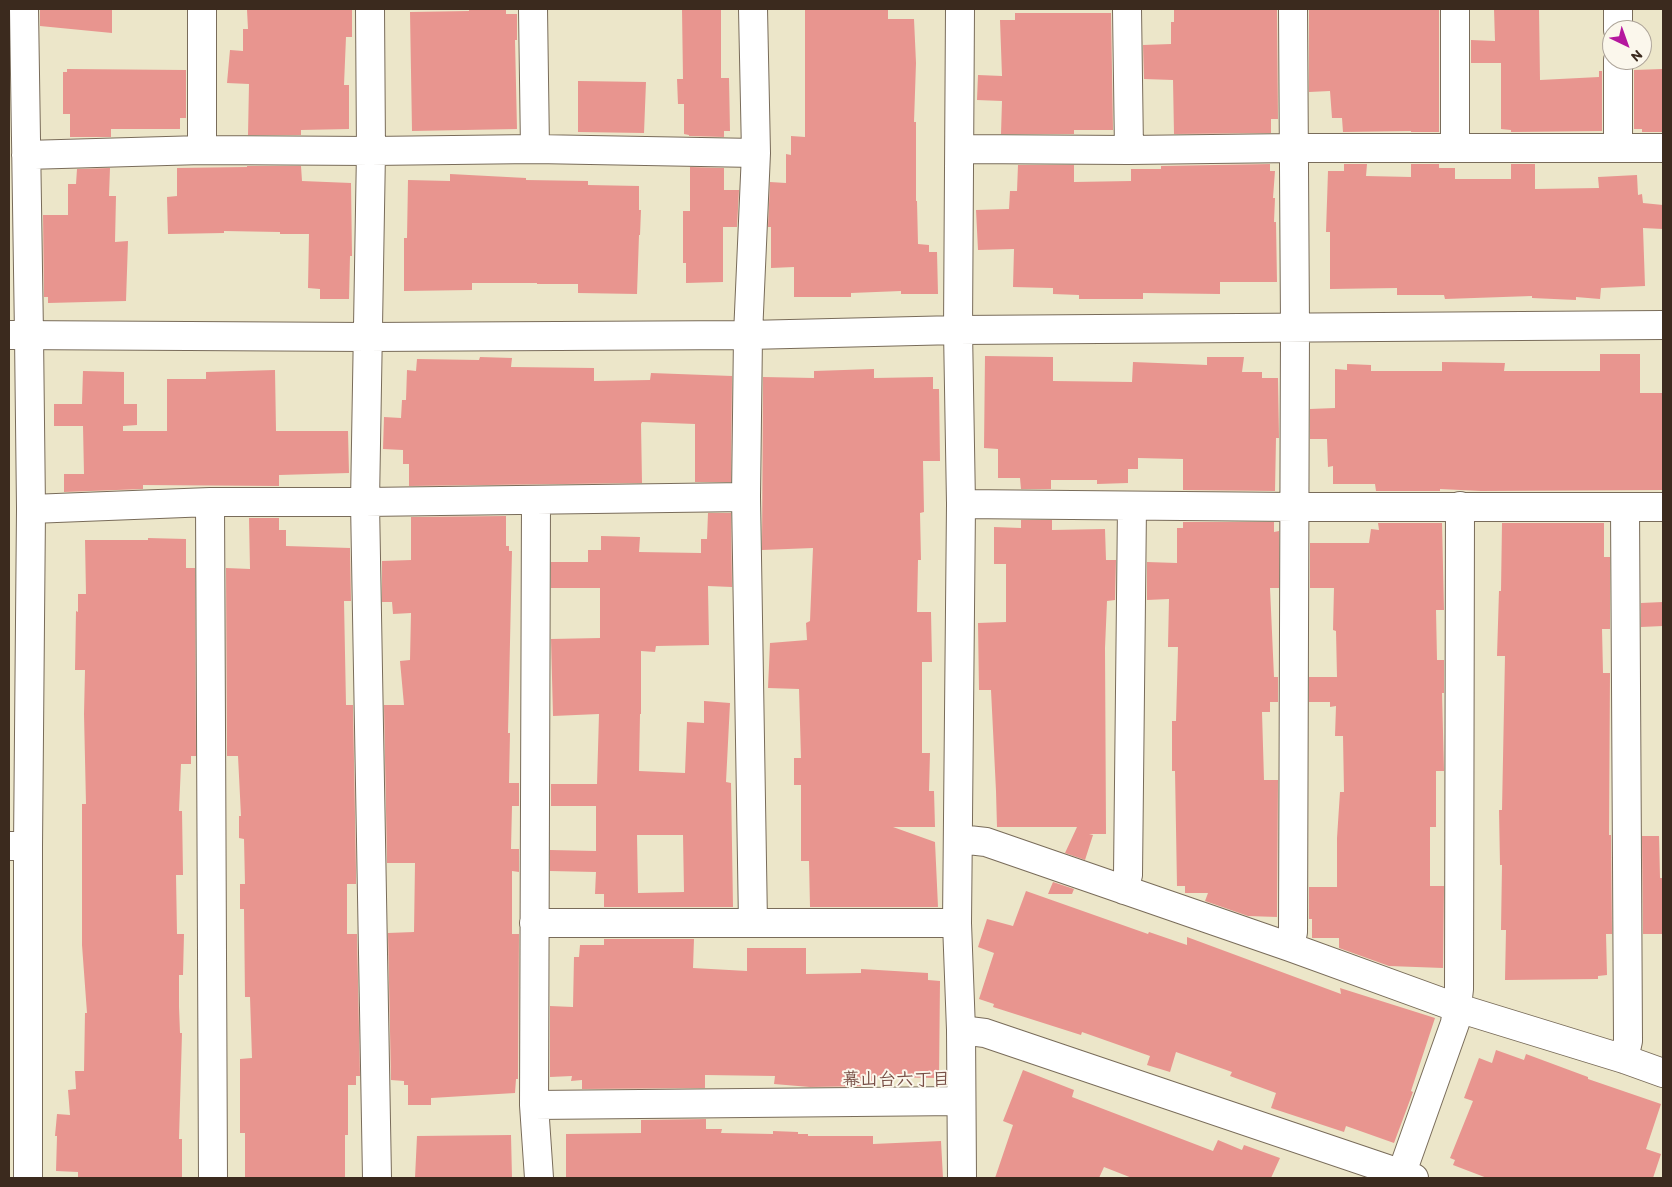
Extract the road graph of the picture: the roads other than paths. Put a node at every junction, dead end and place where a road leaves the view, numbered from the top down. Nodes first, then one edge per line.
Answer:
1 (24, 9) edge
2 (202, 9) edge
3 (370, 9) edge
4 (533, 9) edge
5 (753, 9) edge
6 (960, 9) edge
7 (1127, 9) edge
8 (1292, 9) edge
9 (1455, 9) edge
10 (1618, 70) edge
11 (1294, 148) junction
12 (1455, 148) junction
13 (1618, 148) junction
14 (1663, 148) edge
15 (961, 149) junction
16 (202, 150) junction
17 (536, 150) junction
18 (1129, 150) junction
19 (371, 151) junction
20 (756, 153) junction
21 (26, 155) junction
22 (1663, 325) edge
23 (1295, 327) junction
24 (958, 330) junction
25 (19, 335) edge
26 (748, 335) junction
27 (367, 337) junction
28 (746, 498) junction
29 (536, 500) junction
30 (210, 502) junction
31 (365, 502) junction
32 (961, 504) junction
33 (1132, 506) junction
34 (1460, 506) junction
35 (1294, 507) junction
36 (1625, 507) junction
37 (1663, 507) edge
38 (31, 509) junction
39 (959, 839) junction
40 (18, 846) edge
41 (1124, 890) junction
42 (534, 923) junction
43 (753, 923) junction
44 (957, 923) junction
45 (1290, 947) junction
46 (1458, 1008) junction
47 (961, 1030) junction
48 (1624, 1059) junction
49 (1663, 1073) edge
50 (962, 1101) junction
51 (534, 1105) junction
52 (1406, 1177) edge
53 (28, 1178) edge
54 (213, 1178) edge
55 (377, 1178) edge
56 (539, 1178) edge
57 (962, 1178) edge

1 - 21 street
2 - 16 street
3 - 19 street
4 - 17 street
5 - 20 street
6 - 15 street
7 - 18 street
8 - 11 street
9 - 12 street
10 - 13 street
11 - 12 street
11 - 18 street
11 - 23 street
12 - 13 street
13 - 14 street
15 - 18 street
15 - 24 street
16 - 19 street
16 - 21 street
17 - 19 street
17 - 20 street
19 - 27 street
20 - 26 street
21 - 25 street
22 - 23 street
23 - 24 street
23 - 35 street
24 - 26 street
24 - 32 street
25 - 27 street
25 - 38 street
26 - 27 street
26 - 28 street
27 - 31 street
28 - 29 street
28 - 43 street
29 - 31 street
29 - 42 street
30 - 31 street
30 - 38 street
30 - 54 street
31 - 55 street
32 - 33 street
32 - 39 street
33 - 35 street
33 - 41 street
34 - 35 street
34 - 36 street
34 - 46 street
35 - 45 street
36 - 37 street
36 - 48 street
38 - 40 street
39 - 41 street
39 - 44 street
40 - 53 street
41 - 45 street
42 - 43 street
42 - 51 street
43 - 44 street
44 - 47 street
45 - 46 street
46 - 48 street
46 - 52 street
47 - 50 street
47 - 52 street
48 - 49 street
50 - 51 street
50 - 57 street
51 - 56 street

